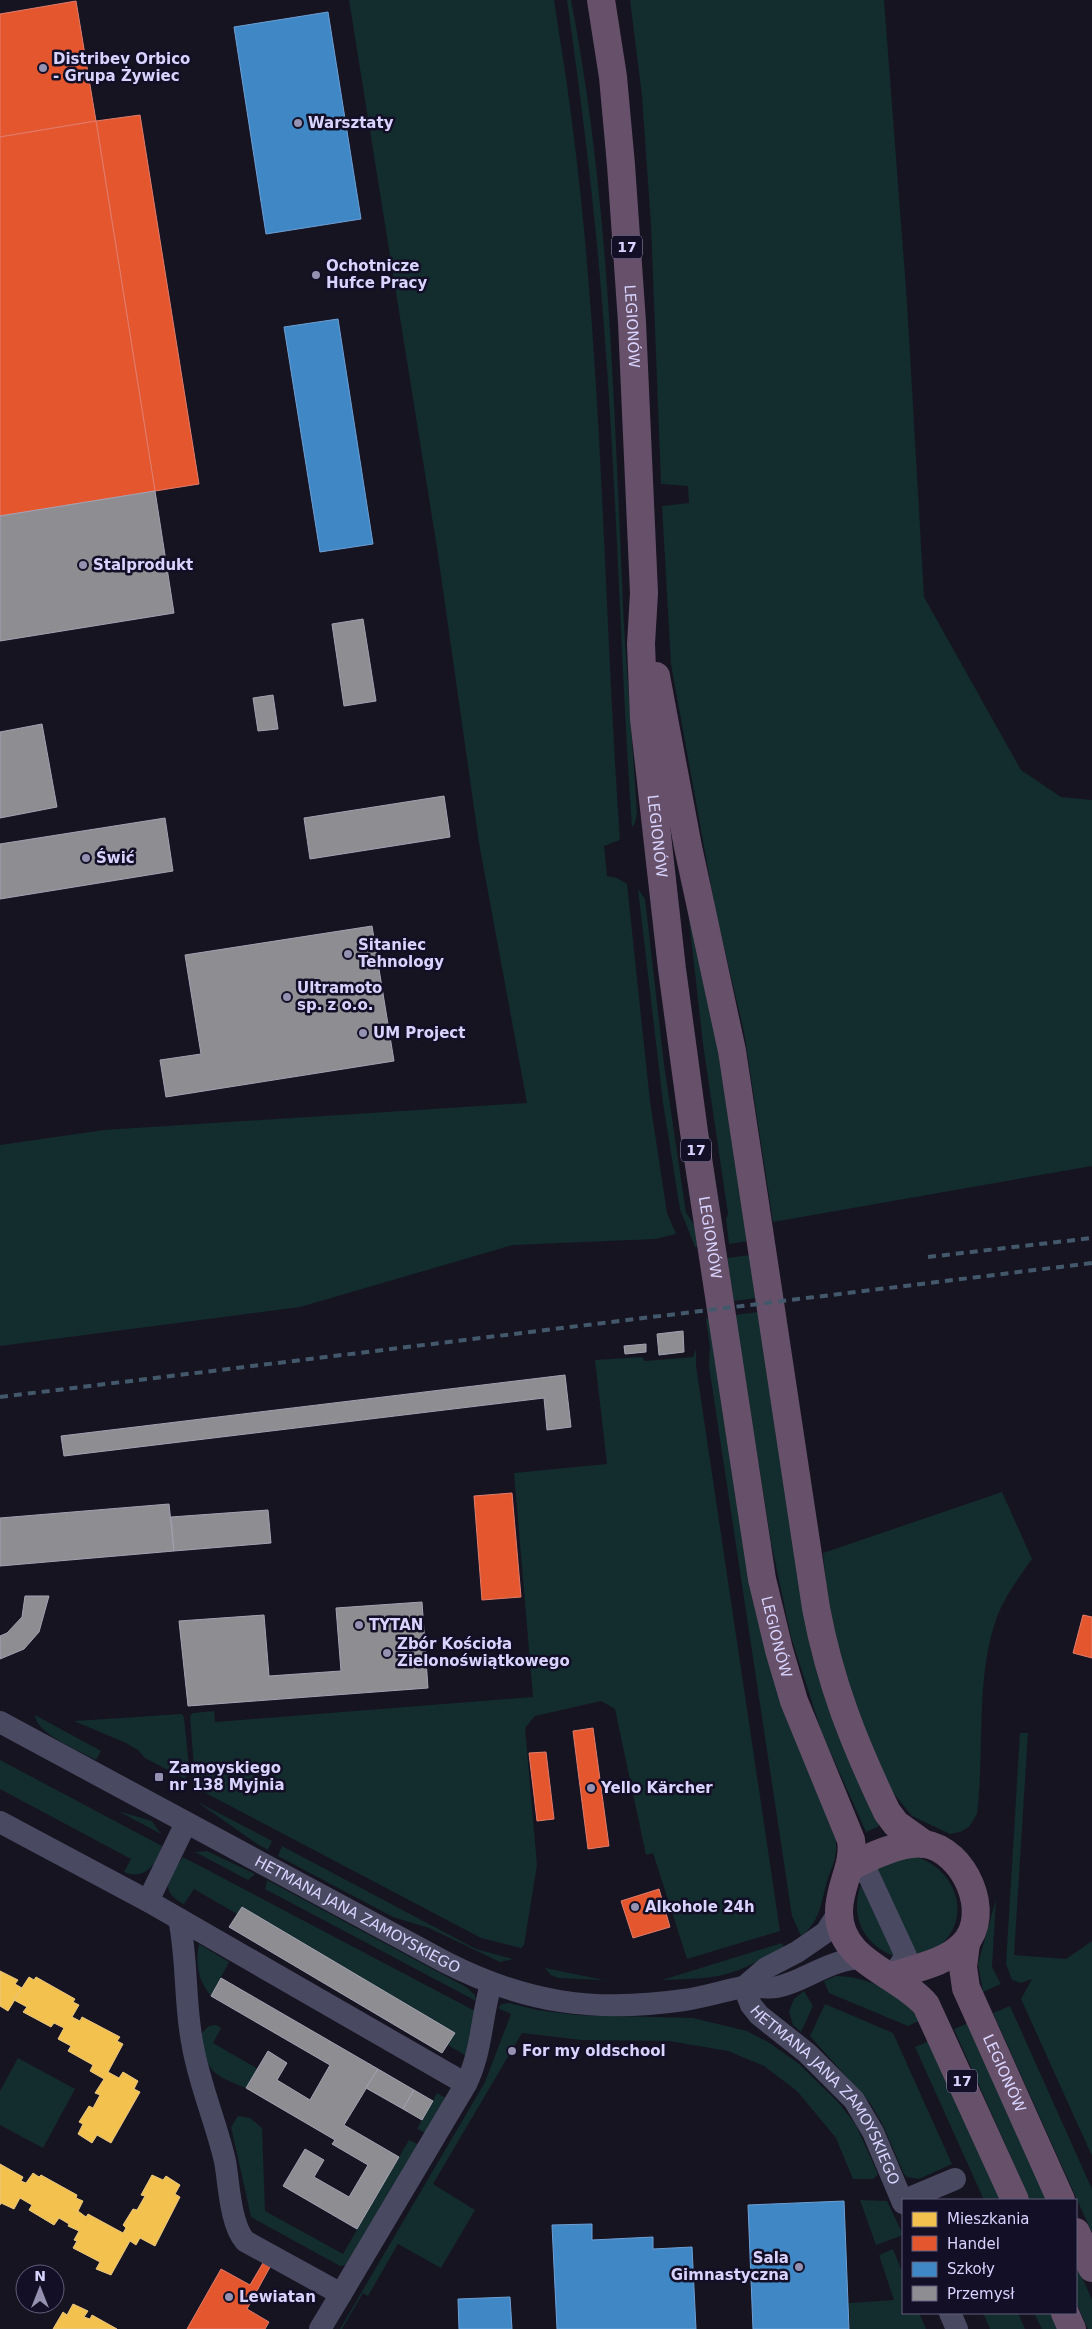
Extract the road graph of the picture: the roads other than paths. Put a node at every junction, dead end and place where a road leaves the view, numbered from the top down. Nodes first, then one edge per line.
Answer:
1 (601, 0) edge
2 (644, 593) junction
3 (0, 1722) edge
4 (0, 1822) edge
5 (186, 1823) junction
6 (924, 1844) junction
7 (849, 1868) junction
8 (148, 1901) junction
9 (839, 1912) junction
10 (179, 1919) junction
11 (966, 1942) junction
12 (862, 1957) junction
13 (892, 1976) junction
14 (491, 1984) junction
15 (744, 1987) junction
16 (466, 2084) junction
17 (955, 2179) dead end
18 (903, 2199) edge
19 (909, 2199) edge
20 (1015, 2199) edge
21 (1062, 2199) edge
22 (1077, 2234) edge
23 (1092, 2268) edge
24 (341, 2294) junction
25 (950, 2314) edge
26 (1065, 2314) edge
27 (320, 2329) edge
28 (957, 2329) edge
29 (1072, 2329) edge

1 - 2 highway, LEGIONÓW / 17
2 - 6 highway, LEGIONÓW / 17
2 - 7 highway, LEGIONÓW / 17
3 - 5 street, HETMANA JANA ZAMOYSKIEGO
4 - 8 street
5 - 8 street
5 - 14 street, HETMANA JANA ZAMOYSKIEGO
6 - 7 highway
6 - 11 highway, 17
7 - 9 highway, 17
7 - 13 street
8 - 10 street
9 - 12 highway, 17
9 - 15 street, HETMANA JANA ZAMOYSKIEGO
10 - 16 street
10 - 24 street
11 - 13 highway
11 - 21 highway, LEGIONÓW / 17
12 - 13 highway, 17
12 - 15 street, HETMANA JANA ZAMOYSKIEGO
13 - 20 highway, 17
14 - 15 street, HETMANA JANA ZAMOYSKIEGO
14 - 16 street
15 - 18 street, HETMANA JANA ZAMOYSKIEGO
16 - 24 street
17 - 19 street
22 - 23 highway
24 - 27 street
25 - 28 street
26 - 29 highway

